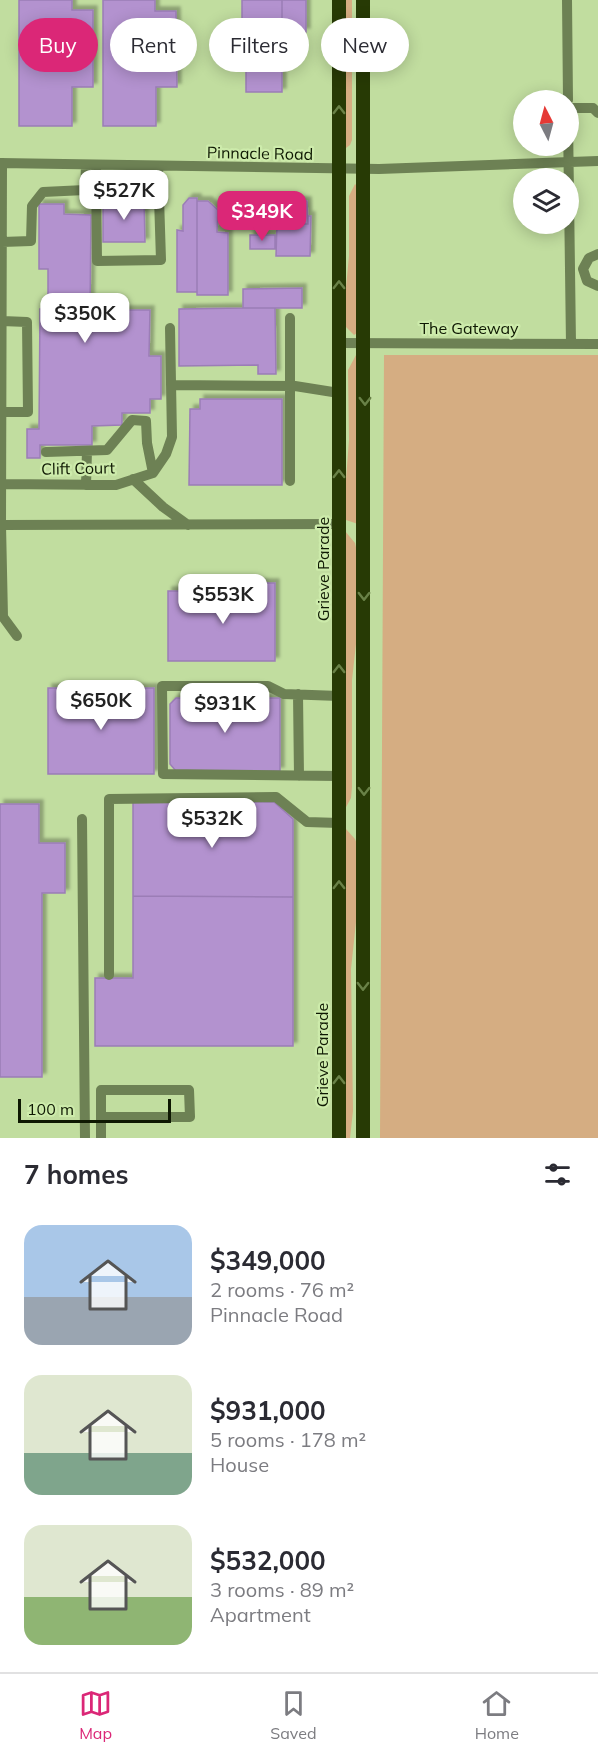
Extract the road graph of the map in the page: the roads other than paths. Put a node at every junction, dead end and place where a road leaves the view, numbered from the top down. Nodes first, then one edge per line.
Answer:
1 (339, 0) edge
2 (363, 0) edge
3 (567, 0) edge
4 (568, 90) edge
5 (579, 108) edge
6 (598, 113) edge
7 (569, 156) edge
8 (598, 161) edge
9 (569, 162) junction
10 (1, 163) edge
11 (91, 165) junction
12 (158, 166) junction
13 (339, 168) junction
14 (363, 168) junction
15 (2, 242) junction
16 (598, 254) edge
17 (598, 286) edge
18 (290, 318) dead end
19 (2, 321) junction
20 (170, 328) dead end
21 (365, 342) junction
22 (339, 343) junction
23 (572, 344) junction
24 (598, 344) edge
25 (171, 385) junction
26 (290, 386) junction
27 (339, 393) junction
28 (2, 412) junction
29 (87, 451) junction
30 (46, 452) dead end
31 (153, 473) junction
32 (133, 479) junction
33 (290, 481) dead end
34 (1, 484) edge
35 (86, 484) junction
36 (339, 524) junction
37 (1, 525) edge
38 (188, 525) junction
39 (17, 636) dead end
40 (298, 694) junction
41 (339, 696) junction
42 (299, 776) junction
43 (338, 776) junction
44 (82, 819) dead end
45 (339, 823) junction
46 (109, 975) dead end
47 (101, 1117) junction
48 (85, 1138) edge
49 (101, 1138) edge
50 (339, 1138) edge
51 (363, 1138) edge

13 -> 1 main road, Grieve Parade
2 - 14 main road
3 - 4 street
5 - 6 street
7 - 9 street
8 - 9 street, Pinnacle Road
9 - 14 street, Pinnacle Road
9 - 23 street
10 - 11 street, Pinnacle Road
10 - 15 street
11 - 12 street, Pinnacle Road
11 - 12 street
11 - 15 street
12 - 13 street, Pinnacle Road
13 - 14 street, Pinnacle Road
22 -> 13 main road, Grieve Parade
14 - 21 main road
15 - 19 street
16 - 17 street
18 - 26 street
19 - 28 street
19 - 28 street
20 - 25 street
21 - 22 street, The Gateway
21 - 23 street, The Gateway
21 -> 51 main road
22 - 27 main road, Grieve Parade
23 - 24 street, The Gateway
25 - 26 street
25 - 31 street
26 - 27 street
26 - 33 street
36 -> 27 main road, Grieve Parade
28 - 34 street
29 - 30 street
29 - 31 street
29 - 35 street
31 - 32 street, Clift Court
32 - 35 street, Clift Court
32 - 38 street
34 - 35 street, Clift Court
34 - 37 street
36 - 38 street
41 -> 36 main road, Grieve Parade
37 - 38 street
37 - 39 street
40 - 41 street
40 - 42 street
40 - 42 street
41 - 43 main road, Grieve Parade
42 - 43 street
43 - 45 main road, Grieve Parade
44 - 48 street
45 - 46 street
50 -> 45 main road, Grieve Parade
47 - 47 street
47 - 49 street

